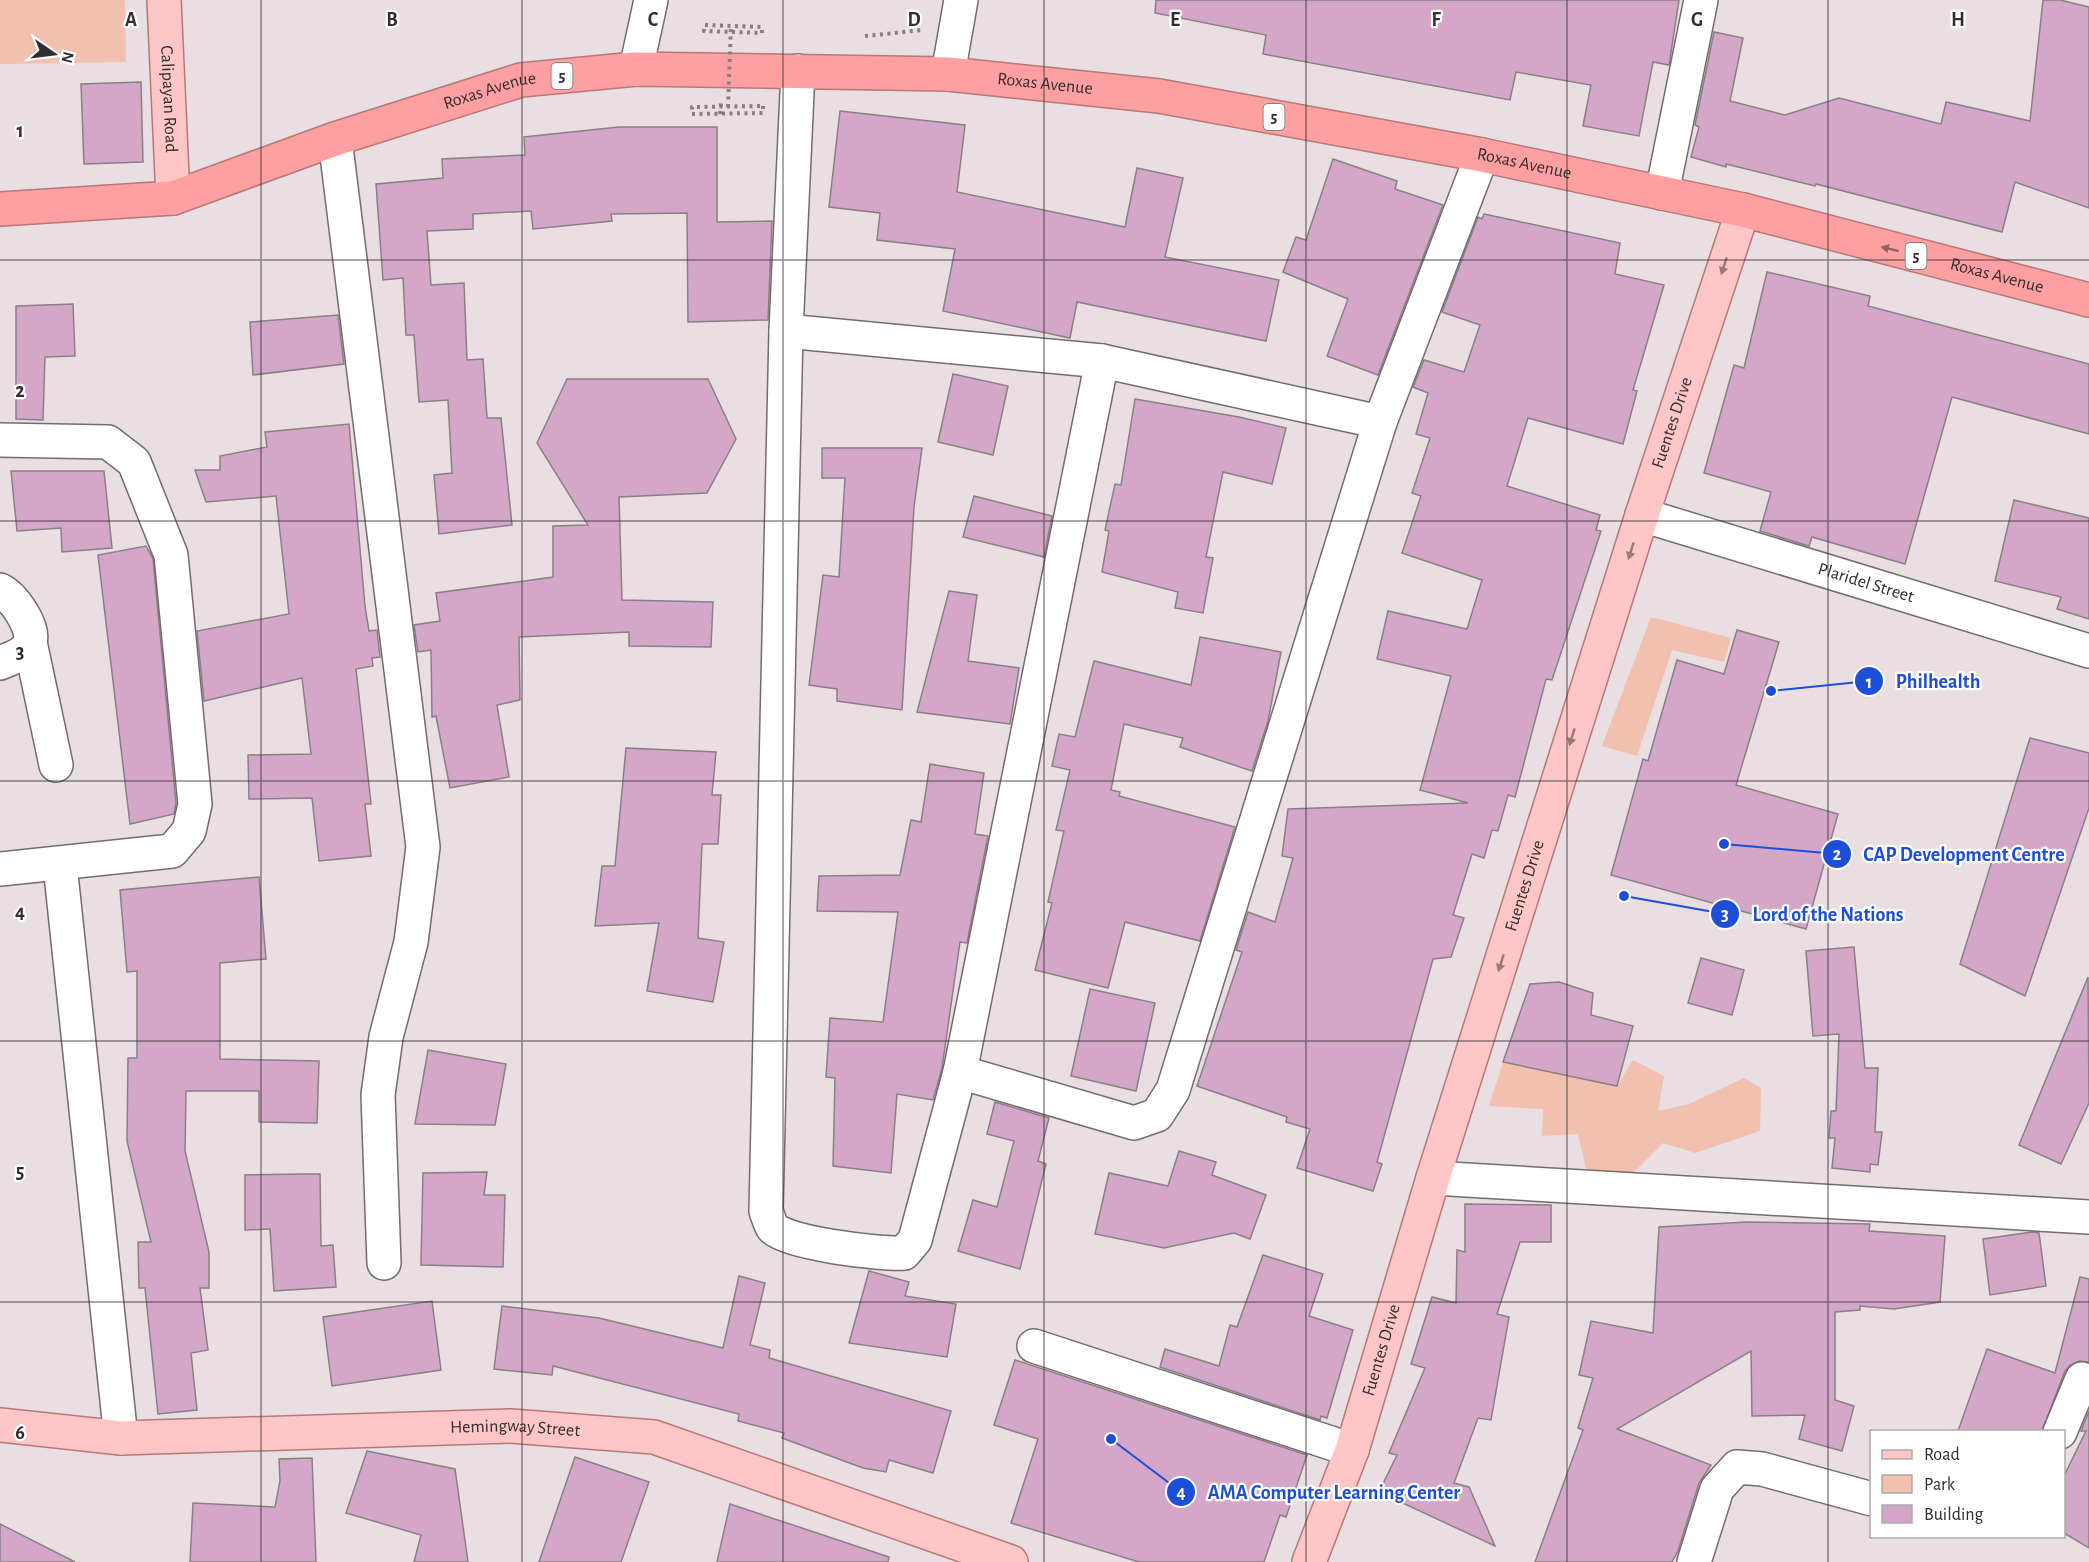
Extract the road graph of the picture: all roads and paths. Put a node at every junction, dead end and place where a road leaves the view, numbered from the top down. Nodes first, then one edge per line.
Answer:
1 (164, 0) edge
2 (651, 0) edge
3 (1701, 0) edge
4 (959, 14) edge
5 (731, 26) junction
6 (727, 35) dead end
7 (765, 36) dead end
8 (864, 36) dead end
9 (636, 69) junction
10 (798, 71) junction
11 (948, 74) junction
12 (689, 101) dead end
13 (728, 107) junction
14 (720, 114) junction
15 (335, 139) junction
16 (1482, 154) junction
17 (1662, 193) junction
18 (173, 198) junction
19 (1743, 210) junction
20 (2, 216) edge
21 (2089, 300) edge
22 (786, 330) junction
23 (1102, 361) junction
24 (1380, 422) junction
25 (0, 440) edge
26 (1642, 515) junction
27 (0, 590) edge
28 (30, 642) junction
29 (2089, 651) edge
30 (0, 663) edge
31 (56, 765) dead end
32 (60, 865) junction
33 (0, 869) edge
34 (960, 1072) junction
35 (1433, 1178) junction
36 (2089, 1217) edge
37 (384, 1263) dead end
38 (1034, 1346) dead end
39 (2082, 1379) dead end
40 (0, 1425) edge
41 (2060, 1430) edge
42 (121, 1438) junction
43 (1352, 1450) junction
44 (1870, 1498) edge
45 (1011, 1562) edge
46 (1309, 1562) edge
47 (1694, 1562) edge

1 - 18 main road, Calipayan Road
2 - 9 street
3 - 17 street
4 - 8 path
4 - 11 street
5 - 5 path
5 - 13 path, bridge
6 - 7 path
9 - 10 highway, Roxas Avenue / 5
9 - 15 highway, Roxas Avenue / 5
10 - 11 highway, Roxas Avenue / 5
10 - 22 street
11 - 16 highway, Roxas Avenue / 5
12 - 14 path
13 - 14 path
13 - 14 path
15 - 18 highway, Roxas Avenue / 5
15 - 37 street
16 - 17 highway, Roxas Avenue / 5
16 - 24 street
17 - 19 highway, Roxas Avenue / 5
18 - 20 highway, Roxas Avenue / 5
21 -> 19 highway, Roxas Avenue / 5
19 -> 26 main road, Fuentes Drive
22 - 23 street
22 - 34 street
23 - 24 street
23 - 34 street
24 - 34 street
25 - 32 street
26 - 29 street, Plaridel Street
26 -> 35 main road, Fuentes Drive
27 - 28 street
28 - 30 street
28 - 31 street
32 - 33 street
32 - 42 street
35 - 36 street
35 - 43 main road, Fuentes Drive
38 - 43 street
39 - 41 street
40 - 42 main road, Hemingway Street
42 - 45 main road, Hemingway Street
43 - 46 main road, Fuentes Drive
44 - 47 street

